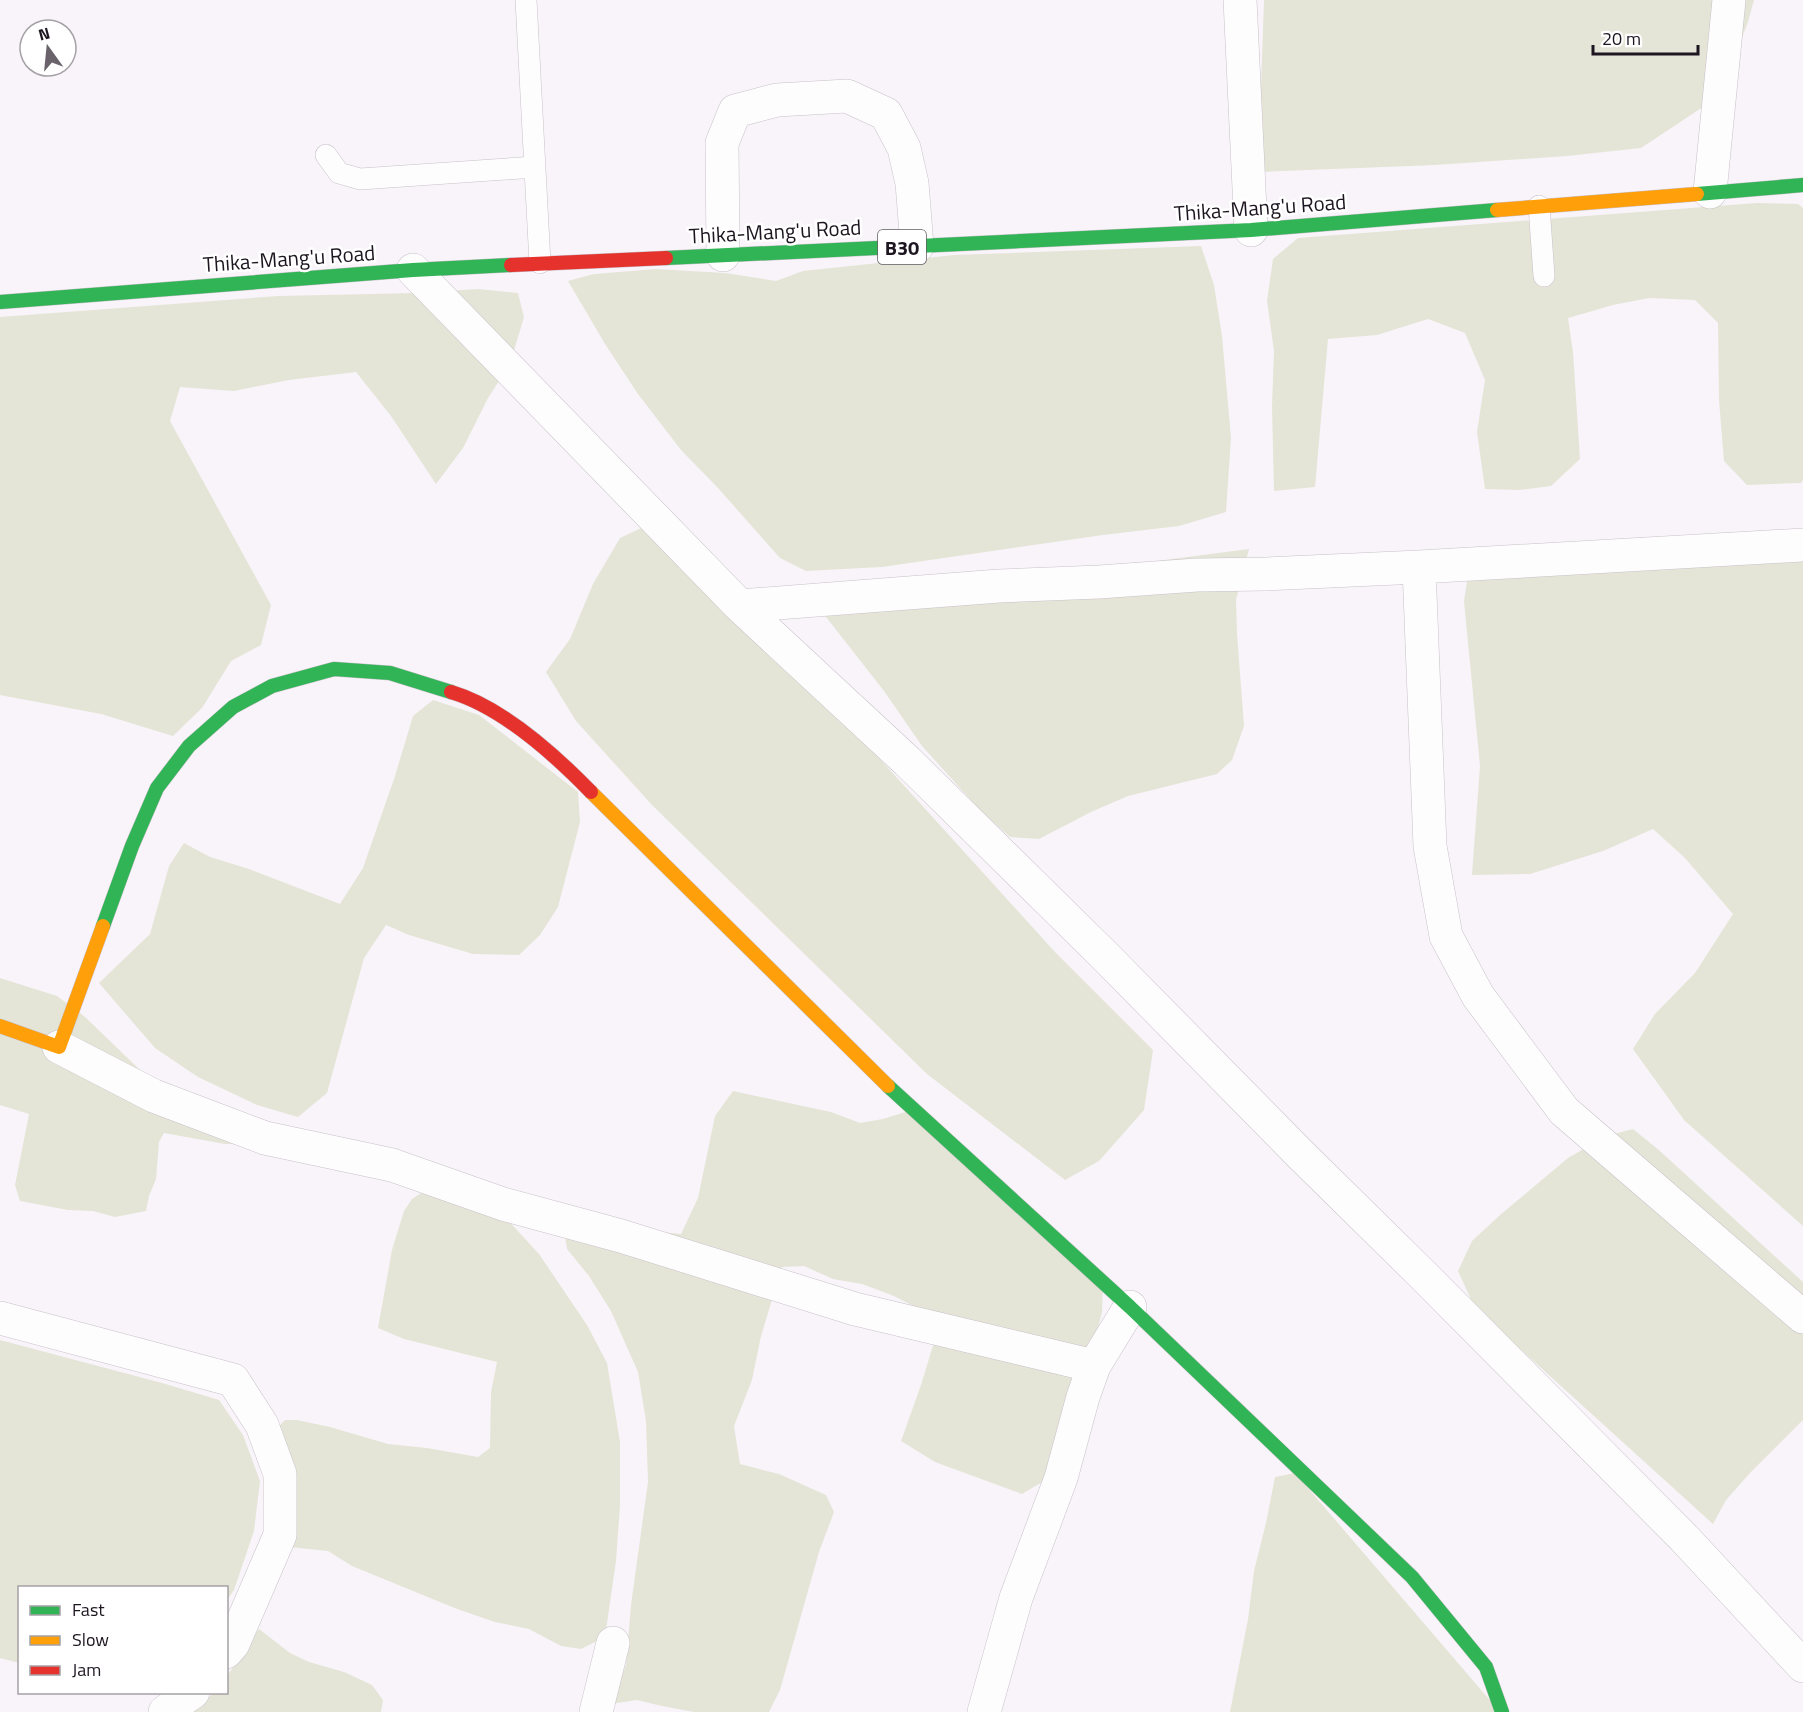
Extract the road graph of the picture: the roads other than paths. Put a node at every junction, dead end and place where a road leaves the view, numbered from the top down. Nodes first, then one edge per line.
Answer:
1 (526, 0) edge
2 (1240, 0) edge
3 (1729, 0) edge
4 (326, 155) dead end
5 (535, 167) junction
6 (1803, 185) edge
7 (1710, 192) junction
8 (1539, 206) junction
9 (1251, 230) junction
10 (917, 246) junction
11 (723, 255) junction
12 (540, 263) junction
13 (413, 270) junction
14 (1544, 276) dead end
15 (0, 302) edge
16 (1803, 545) edge
17 (1419, 567) junction
18 (740, 606) junction
19 (0, 1026) edge
20 (59, 1047) junction
21 (1130, 1307) junction
22 (1803, 1317) edge
23 (0, 1318) edge
24 (1094, 1366) junction
25 (613, 1643) dead end
26 (228, 1650) edge
27 (1803, 1666) edge
28 (190, 1694) edge
29 (165, 1712) edge
30 (596, 1712) edge
31 (984, 1712) edge
32 (1502, 1712) edge

1 - 5 lane
2 - 9 street
3 - 7 street
4 - 5 lane
5 - 12 lane
6 - 7 main road, Thika-Mang'u Road / B30
7 - 8 main road, Thika-Mang'u Road / B30
8 - 9 main road, Thika-Mang'u Road / B30
8 - 14 lane
9 - 10 main road, Thika-Mang'u Road / B30
10 - 11 main road, Thika-Mang'u Road / B30
10 - 11 street
11 - 12 main road, Thika-Mang'u Road / B30
12 - 13 main road, Thika-Mang'u Road / B30
13 - 15 main road, Thika-Mang'u Road / B30
13 - 18 street
16 - 17 street
17 - 18 street
17 - 22 street
18 - 27 street
19 - 20 main road
20 - 21 main road
20 - 24 street
21 - 24 street
21 - 32 main road
23 - 26 street
24 - 31 street
25 - 30 street
28 - 29 street

